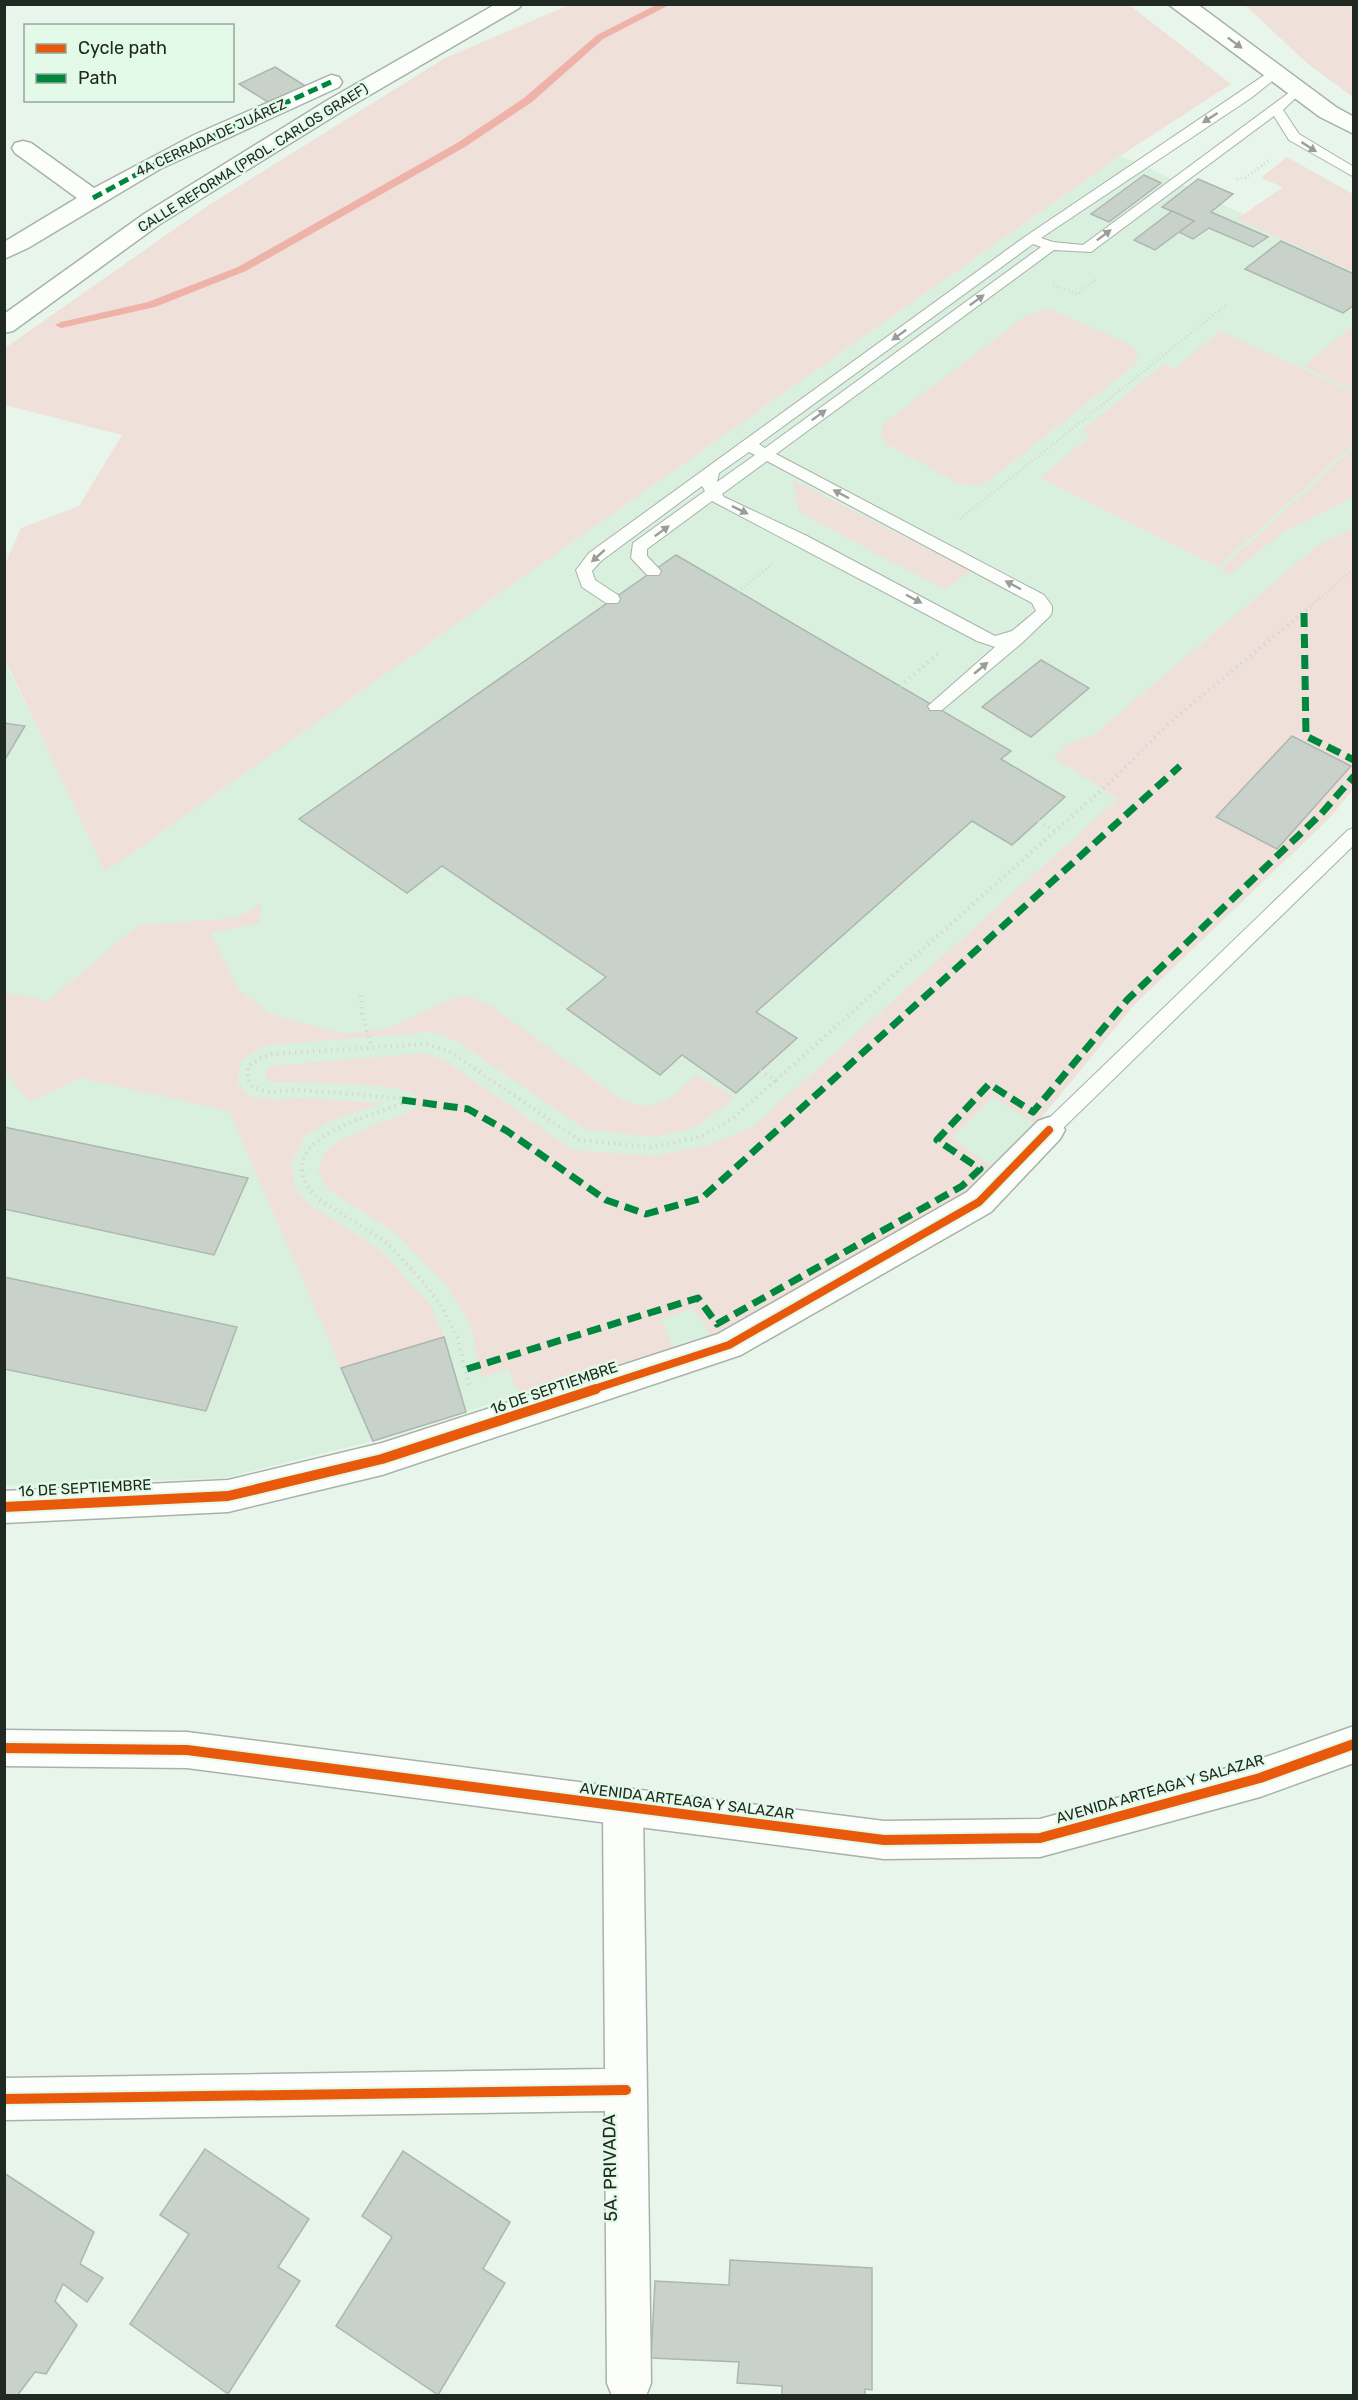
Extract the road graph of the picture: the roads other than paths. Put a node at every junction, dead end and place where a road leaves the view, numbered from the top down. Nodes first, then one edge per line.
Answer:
1 (512, 4) edge
2 (1185, 6) edge
3 (1275, 72) junction
4 (331, 82) dead end
5 (1298, 90) junction
6 (1276, 109) junction
7 (1353, 127) edge
8 (23, 148) dead end
9 (1353, 173) edge
10 (93, 198) junction
11 (1031, 239) junction
12 (1051, 246) junction
13 (4, 252) edge
14 (4, 326) edge
15 (748, 445) junction
16 (766, 454) junction
17 (712, 471) junction
18 (714, 493) junction
19 (653, 571) dead end
20 (612, 599) dead end
21 (1027, 629) junction
22 (936, 706) dead end
23 (1353, 834) edge
24 (1048, 1130) joint
25 (4, 1507) edge
26 (1353, 1744) edge
27 (4, 1748) edge
28 (623, 1808) junction
29 (626, 2090) junction
30 (4, 2099) edge
31 (629, 2383) dead end

1 - 14 street, CALLE REFORMA (PROL. CARLOS GRAEF)
2 -> 3 street
3 - 5 street
3 -> 11 lane
4 - 10 street, 4A CERRADA DE JUÁREZ
5 - 6 lane
5 - 7 street
6 -> 9 lane
12 -> 6 lane
8 - 10 street
10 - 13 street, 4A CERRADA DE JUÁREZ
11 - 12 lane
11 -> 15 lane
16 -> 12 lane
15 - 16 lane
15 - 17 lane
16 - 18 lane
21 -> 16 lane
17 - 18 lane
17 -> 20 lane
19 -> 18 lane
18 -> 21 lane
22 -> 21 lane
23 - 24 lane
24 - 25 street, 16 DE SEPTIEMBRE
26 - 28 street, AVENIDA ARTEAGA Y SALAZAR
27 - 28 street, AVENIDA ARTEAGA Y SALAZAR
28 - 29 street, 5A. PRIVADA
29 - 30 street
29 - 31 street, 5A. PRIVADA

